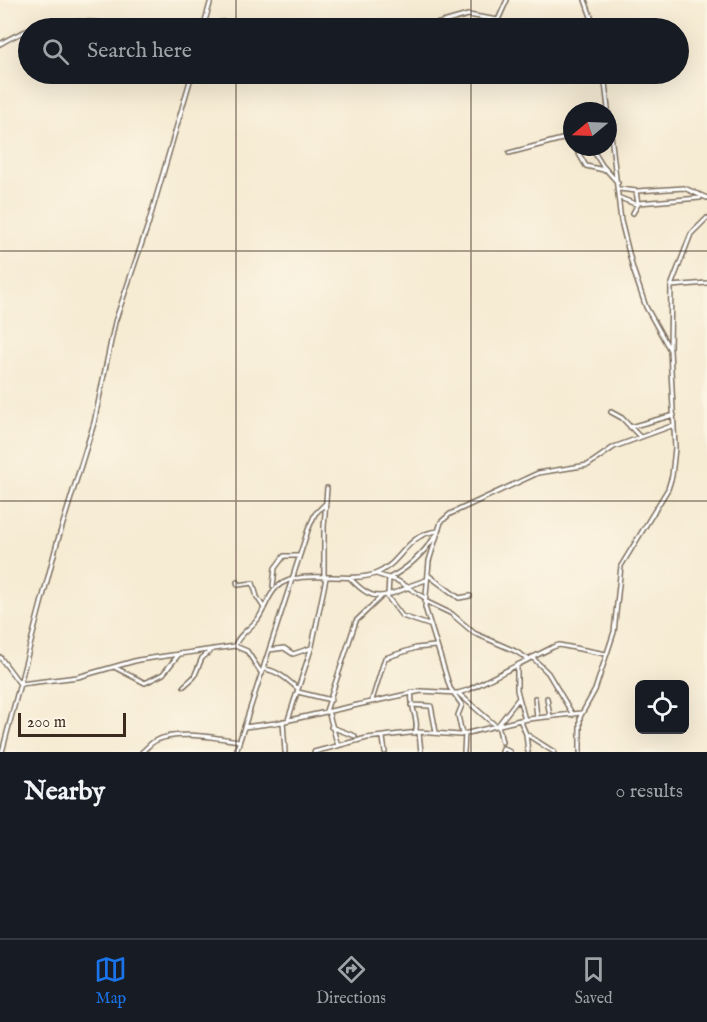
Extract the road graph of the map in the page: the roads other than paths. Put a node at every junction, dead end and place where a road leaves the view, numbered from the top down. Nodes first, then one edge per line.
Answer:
1 (210, 0) edge
2 (507, 0) edge
3 (585, 0) edge
4 (206, 18) edge
5 (457, 18) edge
6 (486, 18) edge
7 (499, 18) edge
8 (591, 18) edge
9 (18, 34) edge
10 (0, 44) edge
11 (189, 84) edge
12 (605, 84) edge
13 (607, 102) edge
14 (563, 139) edge
15 (509, 153) dead end
16 (580, 156) edge
17 (597, 156) edge
18 (615, 156) edge
19 (606, 170) junction
20 (617, 172) junction
21 (610, 175) junction
22 (618, 183) junction
23 (619, 189) junction
24 (636, 191) junction
25 (619, 198) junction
26 (705, 198) edge
27 (638, 204) junction
28 (633, 213) dead end
29 (707, 218) edge
30 (707, 283) edge
31 (671, 286) junction
32 (669, 350) junction
33 (612, 412) dead end
34 (674, 415) junction
35 (674, 425) junction
36 (630, 427) junction
37 (640, 437) junction
38 (327, 488) dead end
39 (326, 503) junction
40 (438, 531) junction
41 (299, 556) junction
42 (376, 574) junction
43 (427, 575) junction
44 (325, 578) junction
45 (350, 578) junction
46 (389, 578) junction
47 (293, 579) junction
48 (426, 580) junction
49 (237, 582) dead end
50 (273, 586) dead end
51 (406, 588) junction
52 (387, 595) junction
53 (470, 596) dead end
54 (381, 597) junction
55 (425, 599) junction
56 (264, 608) junction
57 (429, 626) junction
58 (235, 646) junction
59 (435, 646) junction
60 (311, 648) junction
61 (213, 649) junction
62 (269, 650) junction
63 (181, 652) junction
64 (606, 654) junction
65 (0, 657) edge
66 (530, 658) junction
67 (517, 666) junction
68 (114, 668) junction
69 (264, 669) junction
70 (262, 674) junction
71 (20, 684) junction
72 (184, 687) dead end
73 (298, 690) junction
74 (412, 692) junction
75 (453, 693) junction
76 (458, 693) junction
77 (519, 698) junction
78 (535, 698) dead end
79 (547, 698) dead end
80 (331, 700) junction
81 (372, 700) junction
82 (411, 705) junction
83 (327, 711) junction
84 (581, 713) junction
85 (573, 715) junction
86 (550, 717) junction
87 (537, 718) junction
88 (520, 720) junction
89 (525, 720) junction
90 (286, 721) junction
91 (331, 726) junction
92 (497, 726) junction
93 (244, 727) junction
94 (417, 732) junction
95 (436, 732) junction
96 (464, 734) junction
97 (526, 734) junction
98 (355, 736) dead end
99 (383, 738) junction
100 (239, 741) junction
101 (502, 742) dead end
102 (338, 746) junction
103 (465, 751) edge
104 (2, 752) edge
105 (142, 752) edge
106 (236, 752) edge
107 (285, 752) edge
108 (314, 752) edge
109 (385, 752) edge
110 (421, 752) edge
111 (502, 752) edge
112 (510, 752) edge
113 (528, 752) edge
114 (554, 752) edge
115 (580, 752) edge

1 - 4 street
2 - 7 street
3 - 8 street
5 - 6 street
9 - 10 street
11 - 71 street
12 - 13 street
14 - 15 street
16 - 19 street
17 - 19 street
18 - 20 street
19 - 21 street
20 - 21 street
20 - 22 street
21 - 22 street
22 - 23 street
23 - 24 street
23 - 25 street
24 - 26 street
24 - 27 street
25 - 27 street
25 - 32 street
26 - 27 street
27 - 28 street
29 - 31 street
30 - 31 street
31 - 32 street
32 - 34 street
33 - 36 street
34 - 35 street
34 - 36 street
35 - 37 street
35 - 64 street
36 - 37 street
37 - 40 street
38 - 39 street
39 - 41 street
39 - 44 street
40 - 42 street
40 - 43 street
40 - 46 street
41 - 47 street
41 - 50 street
42 - 45 street
42 - 46 street
43 - 48 street
43 - 53 street
44 - 45 street
44 - 47 street
44 - 60 street
45 - 54 street
46 - 51 street
46 - 52 street
47 - 56 street
47 - 62 street
48 - 51 street
48 - 55 street
49 - 56 street
51 - 52 street
51 - 55 street
52 - 54 street
52 - 57 street
54 - 80 street
55 - 57 street
55 - 66 street
56 - 58 street
57 - 59 street
58 - 61 street
58 - 70 street
59 - 75 street
59 - 81 street
60 - 62 street
60 - 73 street
61 - 63 street
61 - 72 street
62 - 69 street
63 - 68 street
63 - 68 street
64 - 66 street
64 - 84 street
65 - 71 street
66 - 67 street
66 - 85 street
67 - 76 street
67 - 77 street
68 - 71 street
69 - 70 street
69 - 73 street
70 - 93 street
71 - 104 street
73 - 80 street
73 - 90 street
74 - 75 street
74 - 81 street
74 - 82 street
75 - 76 street
75 - 96 street
76 - 92 street
77 - 89 street
77 - 92 street
78 - 87 street
79 - 86 street
80 - 83 street
81 - 83 street
82 - 94 street
82 - 95 street
83 - 90 street
83 - 91 street
84 - 85 street
84 - 115 street
85 - 86 street
86 - 87 street
87 - 89 street
88 - 89 street
88 - 92 street
88 - 97 street
90 - 93 street
90 - 107 street
91 - 98 street
91 - 102 street
92 - 96 street
92 - 101 street
93 - 100 street
94 - 95 street
94 - 99 street
94 - 110 street
95 - 96 street
96 - 103 street
97 - 113 street
97 - 114 street
99 - 102 street
99 - 109 street
100 - 105 street
100 - 106 street
102 - 108 street
111 - 112 street

